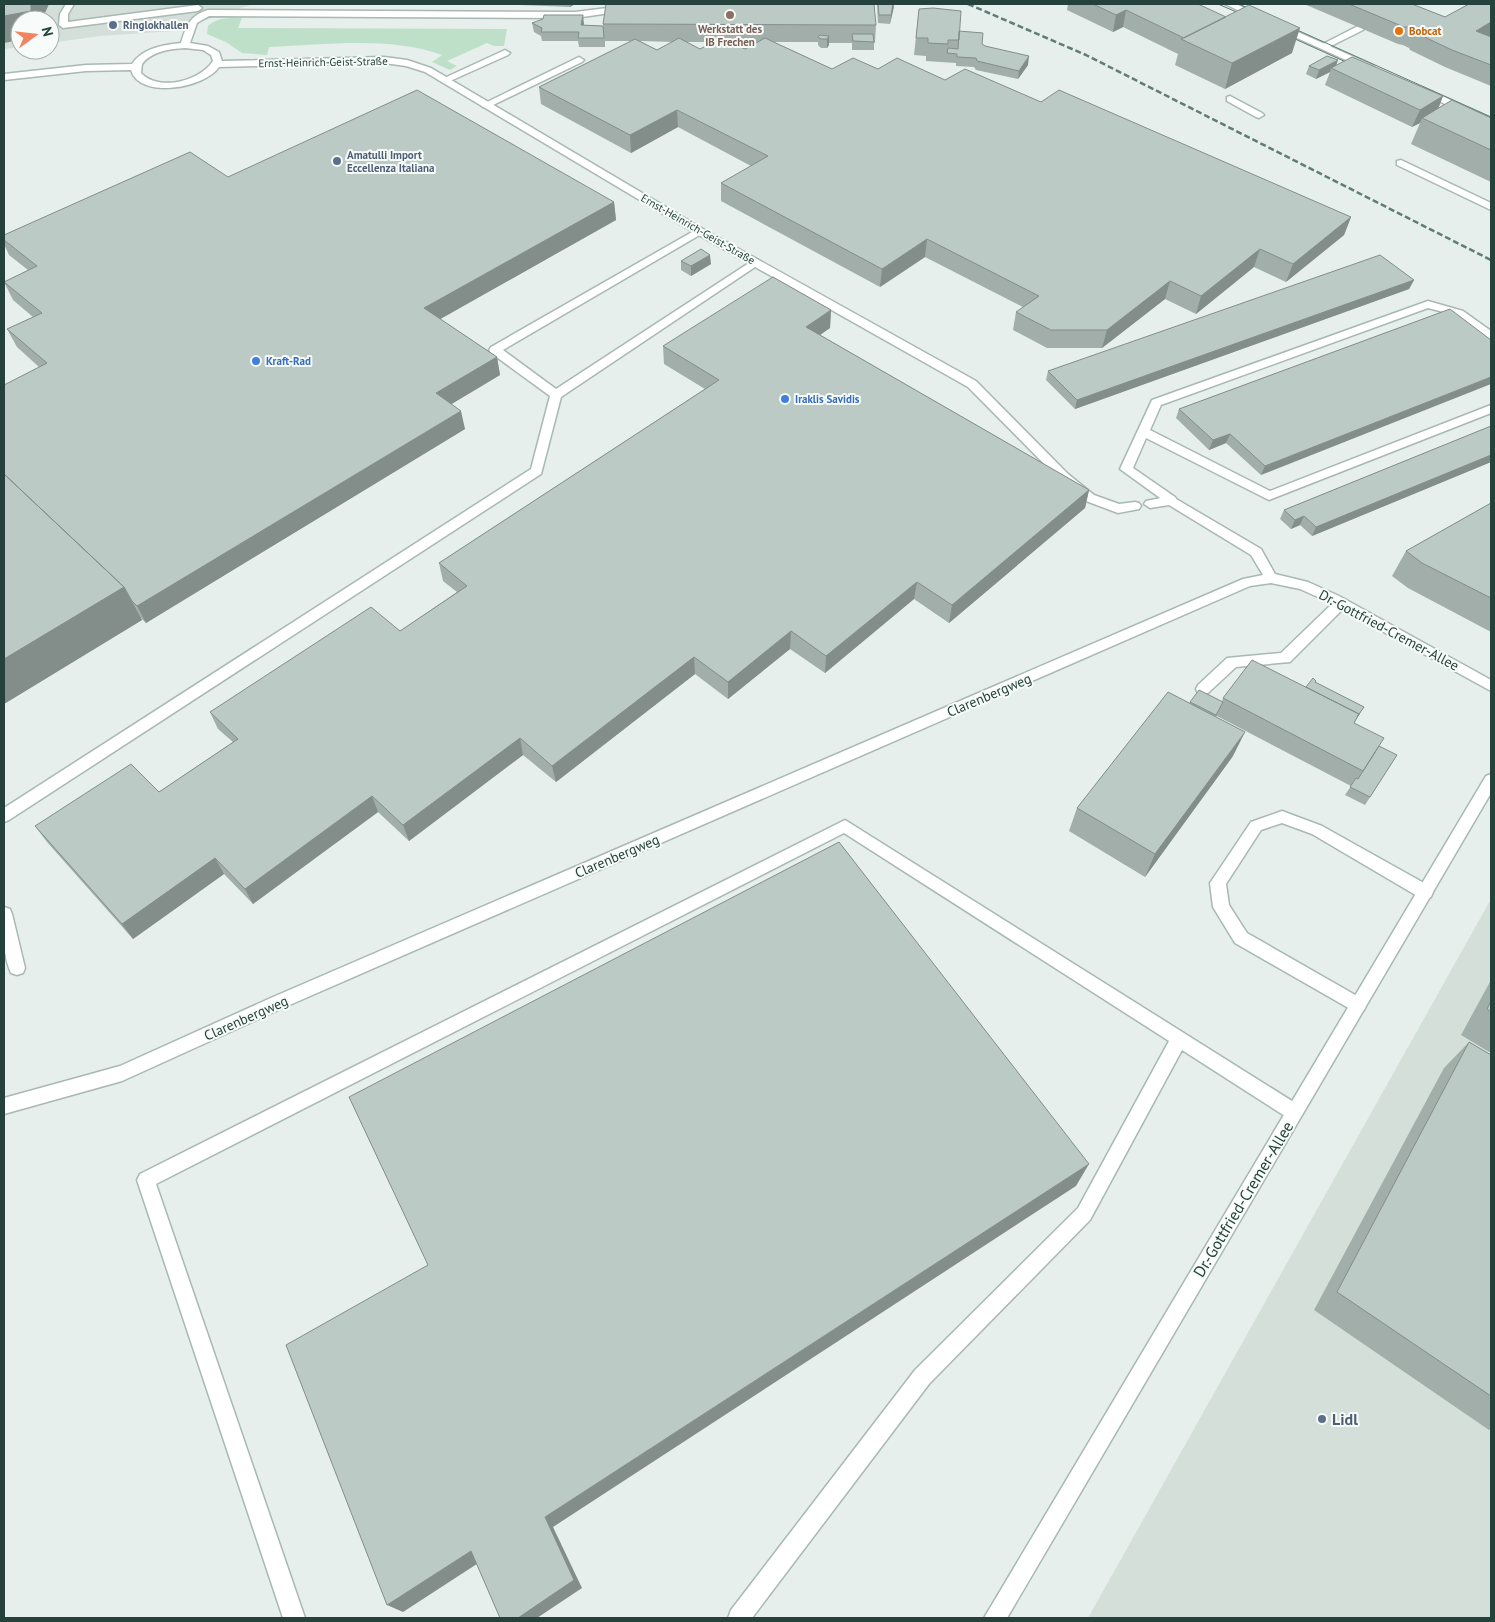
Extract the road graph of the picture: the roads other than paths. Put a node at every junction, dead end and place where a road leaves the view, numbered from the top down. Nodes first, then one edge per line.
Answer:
1 (70, 4) edge
2 (653, 4) edge
3 (1229, 4) edge
4 (199, 9) edge
5 (1360, 28) edge
6 (185, 45) junction
7 (1324, 46) junction
8 (505, 53) dead end
9 (580, 60) dead end
10 (218, 64) junction
11 (136, 67) junction
12 (1377, 70) edge
13 (4, 77) edge
14 (444, 80) junction
15 (1412, 86) edge
16 (1230, 99) dead end
17 (486, 105) junction
18 (1259, 115) dead end
19 (1491, 122) edge
20 (1401, 163) dead end
21 (1491, 207) edge
22 (699, 231) junction
23 (756, 262) junction
24 (1491, 336) edge
25 (556, 395) junction
26 (1491, 409) edge
27 (1143, 432) junction
28 (1172, 500) junction
29 (1150, 504) dead end
30 (1135, 506) dead end
31 (1271, 578) junction
32 (1226, 592) joint
33 (1341, 603) junction
34 (1491, 686) edge
35 (1203, 689) dead end
36 (1491, 780) edge
37 (4, 816) edge
38 (1425, 892) junction
39 (4, 914) edge
40 (17, 968) dead end
41 (1358, 1005) junction
42 (1178, 1039) junction
43 (4, 1106) edge
44 (1294, 1112) junction
45 (294, 1618) edge
46 (739, 1618) edge
47 (995, 1618) edge

1 - 4 street
2 - 4 street
3 - 7 street
4 - 6 street
5 - 7 street
6 - 10 street
6 - 11 street
7 - 12 street
8 - 14 street
9 - 17 street
10 - 11 street
10 - 14 street, Ernst-Heinrich-Geist-Straße
11 - 13 street
14 - 17 street, Ernst-Heinrich-Geist-Straße
15 - 19 street
16 - 18 street
17 - 22 street, Ernst-Heinrich-Geist-Straße
20 - 21 street
22 - 23 street, Ernst-Heinrich-Geist-Straße
22 - 25 street
23 - 25 street
23 - 30 street, Ernst-Heinrich-Geist-Straße
24 - 27 street
25 - 37 street
26 - 27 street
27 - 28 street
28 - 29 street
28 - 31 street
31 - 32 street, Dr.-Gottfried-Cremer-Allee
31 - 33 street, Dr.-Gottfried-Cremer-Allee
32 - 43 street, Clarenbergweg
33 - 34 street, Dr.-Gottfried-Cremer-Allee
33 - 35 street
36 - 38 street, Dr.-Gottfried-Cremer-Allee
38 - 41 street, Dr.-Gottfried-Cremer-Allee
38 - 41 street
39 - 40 street
41 - 44 street, Dr.-Gottfried-Cremer-Allee
42 - 44 street
42 - 45 street
42 - 46 street
44 - 47 street, Dr.-Gottfried-Cremer-Allee

